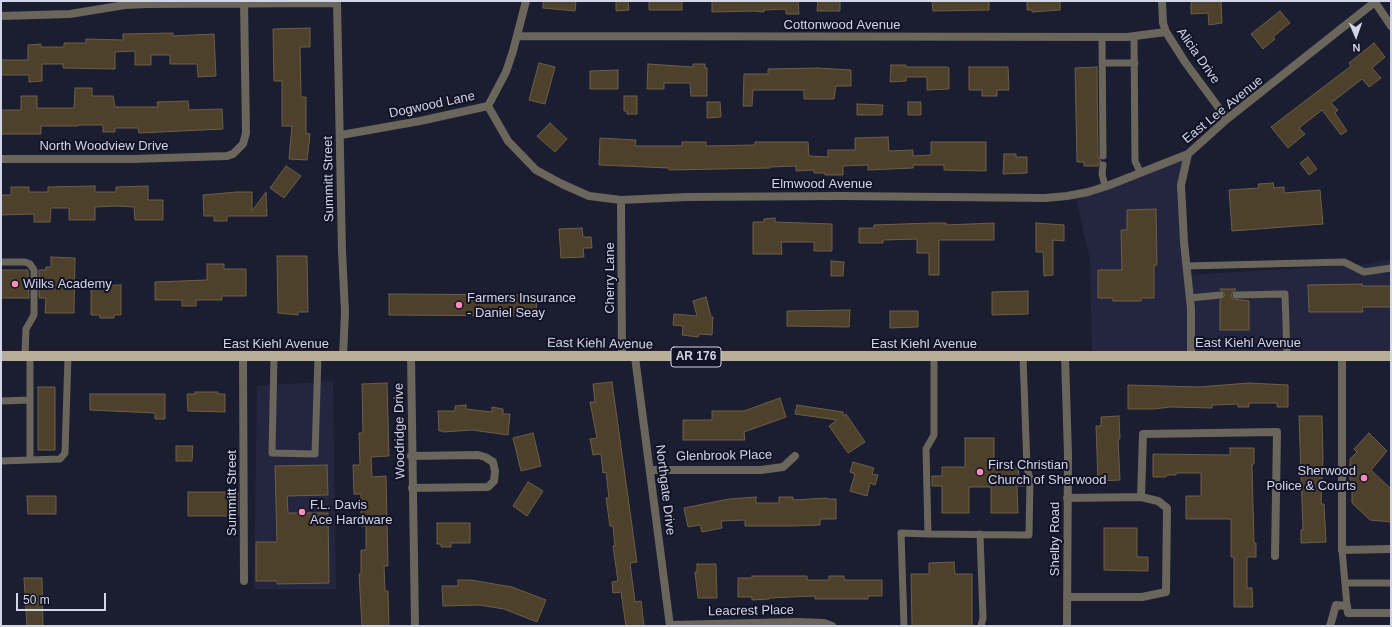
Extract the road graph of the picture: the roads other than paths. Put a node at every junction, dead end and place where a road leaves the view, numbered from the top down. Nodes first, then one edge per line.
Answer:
1 (526, 1) edge
2 (1162, 1) edge
3 (1375, 1) edge
4 (244, 2) edge
5 (337, 2) edge
6 (1, 16) edge
7 (1391, 26) edge
8 (1166, 32) junction
9 (517, 36) junction
10 (1134, 36) junction
11 (1102, 37) junction
12 (1102, 63) junction
13 (1135, 63) junction
14 (488, 106) junction
15 (1227, 119) junction
16 (341, 135) junction
17 (1188, 154) junction
18 (1103, 156) dead end
19 (1, 159) edge
20 (1103, 165) dead end
21 (1140, 172) junction
22 (1105, 186) junction
23 (621, 200) junction
24 (1, 262) edge
25 (1187, 266) junction
26 (1391, 268) edge
27 (1220, 295) dead end
28 (1236, 295) dead end
29 (1190, 298) junction
30 (1, 356) edge
31 (27, 356) junction
32 (68, 356) junction
33 (244, 356) junction
34 (411, 356) junction
35 (622, 356) junction
36 (1023, 356) junction
37 (1065, 356) junction
38 (1287, 356) junction
39 (1342, 356) junction
40 (1391, 356) edge
41 (274, 357) junction
42 (318, 357) junction
43 (343, 357) junction
44 (934, 357) junction
45 (1191, 357) junction
46 (636, 358) junction
47 (30, 400) junction
48 (1, 401) edge
49 (411, 456) junction
50 (795, 456) dead end
51 (30, 460) junction
52 (1, 461) edge
53 (650, 470) junction
54 (412, 488) junction
55 (1142, 497) junction
56 (1068, 498) junction
57 (928, 534) junction
58 (980, 534) junction
59 (1391, 549) edge
60 (1342, 550) junction
61 (1275, 556) dead end
62 (244, 581) dead end
63 (1345, 583) junction
64 (1391, 583) edge
65 (1067, 597) junction
66 (1347, 606) junction
67 (1391, 613) edge
68 (670, 625) edge
69 (415, 626) edge
70 (832, 626) edge
71 (904, 626) edge
72 (981, 626) edge
73 (1067, 626) edge
74 (1330, 626) edge

1 - 9 street, Dogwood Lane
2 - 8 street, Alicia Drive
3 - 7 street
3 - 15 street, East Lee Avenue
4 - 5 street
4 - 6 street
4 - 19 street, North Woodview Drive
5 - 16 street, Summitt Street
8 - 10 street, Cottonwood Avenue
8 - 15 street, Alicia Drive
9 - 11 street, Cottonwood Avenue
9 - 14 street, Dogwood Lane
10 - 11 street, Cottonwood Avenue
10 - 13 lane
11 - 12 lane
12 - 13 lane
12 - 18 lane
13 - 21 lane
14 - 16 street, Dogwood Lane
14 - 23 street, Elmwood Avenue
15 - 17 street, East Lee Avenue
16 - 43 street, Summitt Street
17 - 21 street, Elmwood Avenue
17 - 25 street, East Lee Avenue
20 - 22 lane
21 - 22 street, Elmwood Avenue
22 - 23 street, Elmwood Avenue
23 - 35 street, Cherry Lane
24 - 31 lane
25 - 26 lane
25 - 29 street, East Lee Avenue
27 - 29 lane
28 - 38 lane
29 - 45 street, East Lee Avenue
30 - 31 main road, East Kiehl Avenue / AR 176
31 - 32 main road, East Kiehl Avenue / AR 176
31 - 47 lane
32 - 33 main road, East Kiehl Avenue / AR 176
32 - 51 lane
33 - 41 main road, East Kiehl Avenue / AR 176
33 - 62 street, Summitt Street
34 - 35 main road, East Kiehl Avenue / AR 176
34 - 43 main road, East Kiehl Avenue / AR 176
34 - 49 street, Woodridge Drive
35 - 46 main road, East Kiehl Avenue / AR 176
36 - 37 main road, East Kiehl Avenue / AR 176
36 - 44 main road, East Kiehl Avenue / AR 176
36 - 58 lane
37 - 45 main road, East Kiehl Avenue / AR 176
37 - 56 street, Shelby Road
38 - 39 main road, East Kiehl Avenue / AR 176
38 - 45 main road, East Kiehl Avenue / AR 176
39 - 40 main road, East Kiehl Avenue / AR 176
39 - 60 street
41 - 42 main road, East Kiehl Avenue / AR 176
41 - 42 lane
42 - 43 main road, East Kiehl Avenue / AR 176
44 - 46 main road, East Kiehl Avenue / AR 176
44 - 57 lane
46 - 53 street, Northgate Drive
47 - 48 lane
47 - 51 lane
49 - 54 street, Woodridge Drive
49 - 54 street
50 - 53 street, Glenbrook Place
51 - 52 lane
53 - 68 street, Northgate Drive
54 - 69 street, Woodridge Drive
55 - 56 street
55 - 61 street
55 - 65 street
56 - 65 street, Shelby Road
57 - 58 lane
57 - 71 lane
58 - 72 lane
59 - 60 street
60 - 63 lane
63 - 64 lane
63 - 66 lane
65 - 73 street, Shelby Road
66 - 67 street
66 - 74 street
68 - 70 street, Leacrest Place

